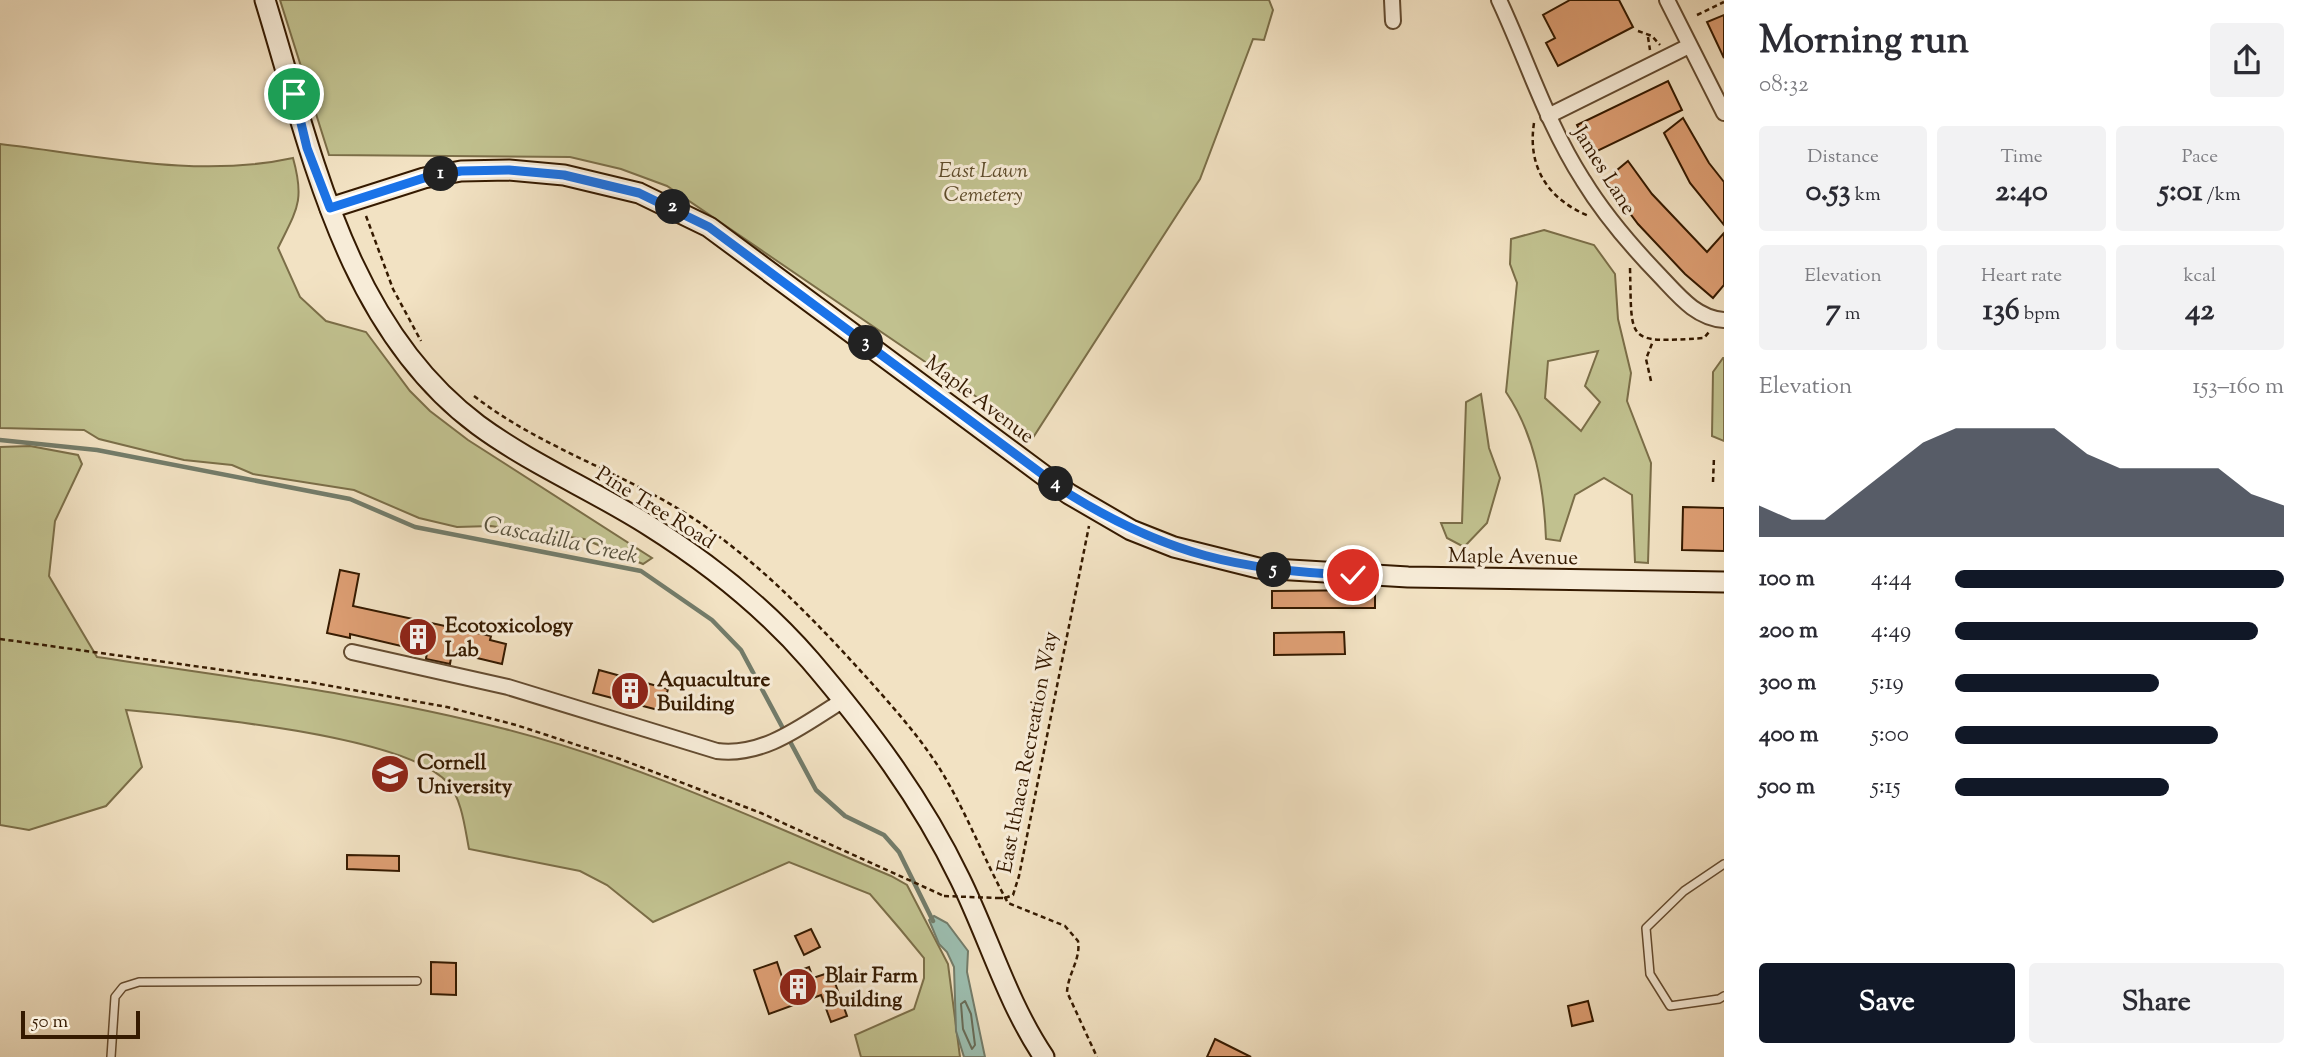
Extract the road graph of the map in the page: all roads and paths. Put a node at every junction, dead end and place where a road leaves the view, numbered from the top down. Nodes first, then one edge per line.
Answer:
1 (265, 0) edge
2 (1392, 0) edge
3 (1499, 0) edge
4 (1667, 0) edge
5 (1724, 2) edge
6 (1697, 15) dead end
7 (1394, 21) dead end
8 (1638, 31) dead end
9 (1649, 36) junction
10 (1660, 46) dead end
11 (1689, 46) junction
12 (1650, 50) dead end
13 (1724, 113) edge
14 (1548, 116) junction
15 (330, 208) junction
16 (1724, 320) edge
17 (1653, 341) dead end
18 (1651, 381) dead end
19 (1714, 457) dead end
20 (1713, 482) dead end
21 (1090, 523) dead end
22 (1724, 582) edge
23 (0, 639) edge
24 (352, 652) dead end
25 (842, 701) junction
26 (1724, 864) edge
27 (1005, 898) junction
28 (417, 981) dead end
29 (1724, 996) edge
30 (111, 1057) edge
31 (1044, 1057) edge
32 (1097, 1057) edge

1 - 15 street, Pine Tree Road
2 - 7 street
3 - 14 street, James Lane
4 - 11 street
5 - 6 path
8 - 9 path
9 - 10 path
9 - 12 path
11 - 13 street
11 - 14 street
14 - 16 street, James Lane
15 - 22 street, Maple Avenue
15 - 25 street, Pine Tree Road
17 - 18 path
19 - 20 path
21 - 27 path, East Ithaca Recreation Way
23 - 27 path, bridge
24 - 25 street
25 - 31 street, Pine Tree Road
26 - 29 lane
27 - 32 path, East Ithaca Recreation Way
28 - 30 lane

